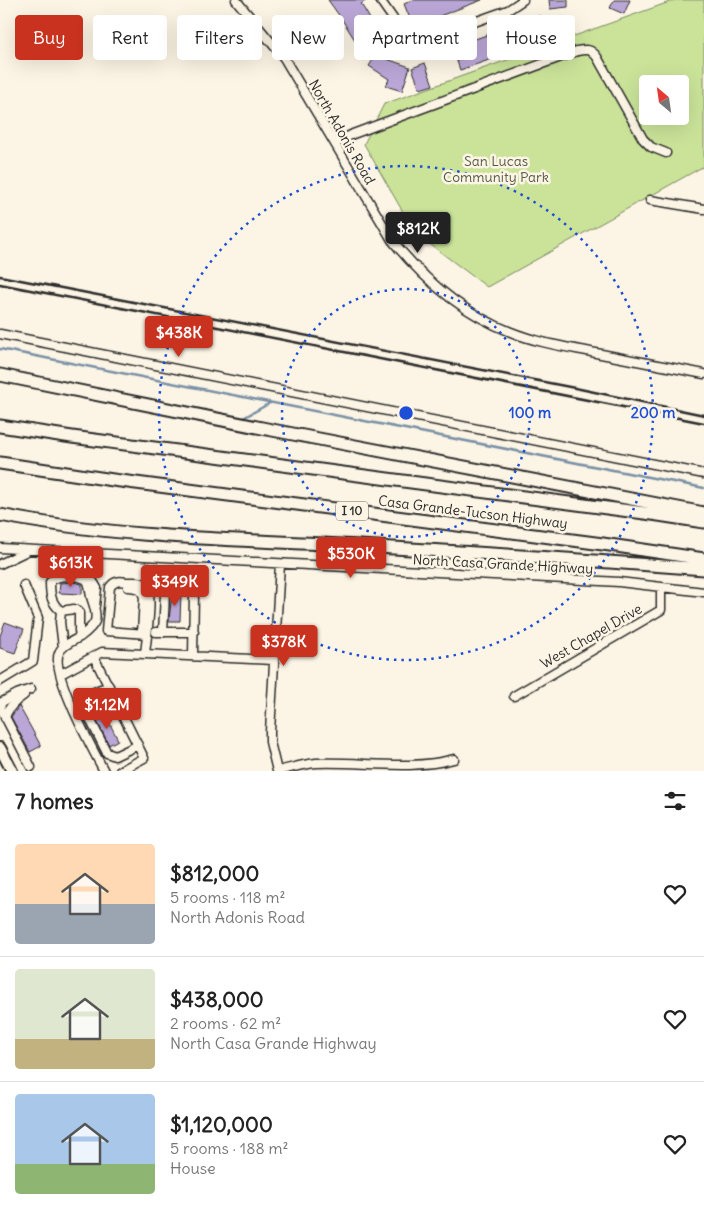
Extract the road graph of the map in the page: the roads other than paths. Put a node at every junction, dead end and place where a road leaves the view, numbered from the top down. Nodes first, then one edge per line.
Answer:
1 (236, 0) edge
2 (380, 0) edge
3 (523, 0) edge
4 (335, 143) junction
5 (666, 153) dead end
6 (650, 200) dead end
7 (704, 209) edge
8 (0, 334) edge
9 (704, 374) edge
10 (0, 375) edge
11 (0, 426) edge
12 (0, 463) edge
13 (704, 474) edge
14 (704, 513) edge
15 (0, 516) edge
16 (704, 522) edge
17 (0, 548) edge
18 (29, 550) junction
19 (704, 559) edge
20 (0, 564) edge
21 (280, 564) junction
22 (704, 569) edge
23 (24, 585) dead end
24 (661, 587) junction
25 (704, 592) edge
26 (61, 612) junction
27 (194, 632) junction
28 (144, 634) junction
29 (80, 637) junction
30 (62, 647) junction
31 (145, 654) junction
32 (94, 656) junction
33 (193, 656) junction
34 (273, 660) junction
35 (61, 674) junction
36 (0, 680) edge
37 (109, 686) junction
38 (31, 689) dead end
39 (514, 696) dead end
40 (138, 745) junction
41 (1, 753) edge
42 (454, 759) dead end
43 (31, 767) dead end
44 (12, 771) edge
45 (104, 771) edge
46 (120, 771) edge
47 (278, 771) edge

1 - 4 street, North Adonis Road
2 - 3 street
4 - 5 street
4 - 9 street, North Adonis Road
6 - 7 street
8 - 13 street
10 - 14 highway
11 - 16 highway, Casa Grande-Tucson Highway
12 - 19 highway, Casa Grande-Tucson Highway / I 10
15 - 22 highway
17 - 18 street, North Casa Grande Highway
18 - 20 street
18 - 21 street, North Casa Grande Highway
21 - 24 street, North Casa Grande Highway
21 - 34 street
23 - 36 street
24 - 25 street, North Casa Grande Highway
24 - 39 street, West Chapel Drive
26 - 29 street
26 - 29 street
26 - 30 street
27 - 27 street
27 - 33 street
28 - 28 street
28 - 31 street
29 - 30 street
30 - 35 street
31 - 32 street
31 - 33 street
32 - 35 street
32 - 37 street
33 - 34 street
34 - 47 street
35 - 45 street
37 - 40 street
37 - 40 street
38 - 43 street
40 - 46 street
41 - 44 main road
42 - 47 street

